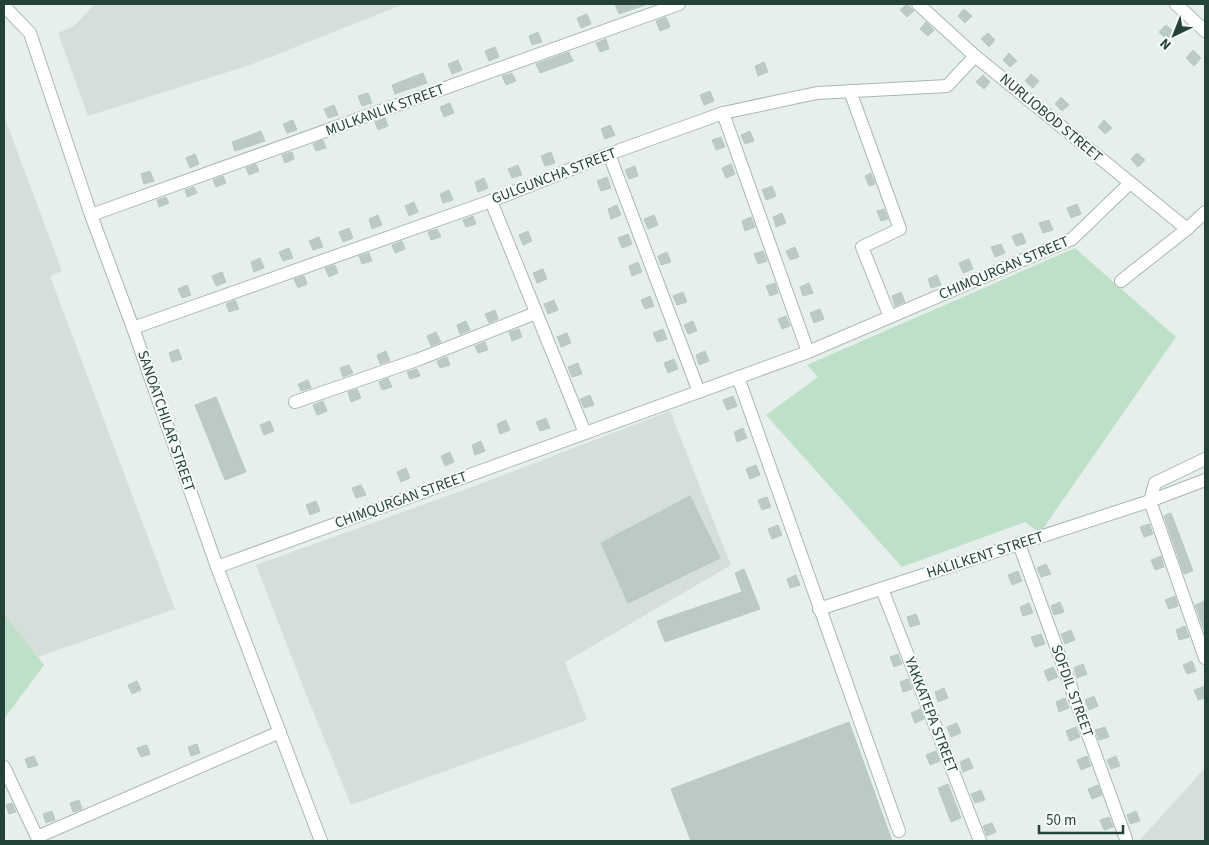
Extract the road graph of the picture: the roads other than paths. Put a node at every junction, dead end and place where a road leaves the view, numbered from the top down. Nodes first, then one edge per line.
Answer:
1 (918, 4) edge
2 (1176, 4) edge
3 (671, 5) edge
4 (4, 6) edge
5 (1205, 31) edge
6 (975, 56) junction
7 (850, 92) junction
8 (723, 113) junction
9 (609, 154) junction
10 (1130, 183) junction
11 (491, 201) junction
12 (1205, 212) edge
13 (91, 215) junction
14 (1187, 229) junction
15 (1121, 281) dead end
16 (536, 313) junction
17 (890, 317) junction
18 (133, 328) junction
19 (808, 352) junction
20 (738, 377) junction
21 (699, 392) junction
22 (294, 402) dead end
23 (585, 433) junction
24 (1205, 459) edge
25 (1205, 480) edge
26 (1150, 501) junction
27 (1018, 544) junction
28 (217, 567) junction
29 (882, 589) junction
30 (819, 609) junction
31 (1205, 658) edge
32 (280, 732) junction
33 (4, 767) edge
34 (898, 831) dead end
35 (1126, 839) dead end
36 (321, 841) edge
37 (980, 841) edge

1 - 6 street, NURLIOBOD STREET
2 - 5 street
3 - 13 street, MULKANLIK STREET
4 - 13 street, SANOATCHILAR STREET
6 - 7 street, GULGUNCHA STREET
6 - 10 street, NURLIOBOD STREET
7 - 8 street, GULGUNCHA STREET
7 - 17 street
8 - 9 street, GULGUNCHA STREET
8 - 19 street
9 - 11 street, GULGUNCHA STREET
9 - 21 street
10 - 14 street, NURLIOBOD STREET
10 - 17 street, CHIMQURGAN STREET
11 - 16 street
11 - 18 street, GULGUNCHA STREET
12 - 14 street
13 - 18 street, SANOATCHILAR STREET
14 - 15 street
16 - 22 street
16 - 23 street
17 - 19 street, CHIMQURGAN STREET
18 - 28 street, SANOATCHILAR STREET
19 - 20 street, CHIMQURGAN STREET
20 - 21 street, CHIMQURGAN STREET
20 - 30 street
21 - 23 street, CHIMQURGAN STREET
23 - 28 street, CHIMQURGAN STREET
24 - 26 street
25 - 26 street, HALILKENT STREET
26 - 27 street, HALILKENT STREET
26 - 31 street
27 - 29 street, HALILKENT STREET
27 - 35 street, SOFDIL STREET
28 - 32 street, SANOATCHILAR STREET
29 - 30 street, HALILKENT STREET
29 - 37 street, YAKKATEPA STREET
30 - 34 street
32 - 33 street
32 - 36 street, SANOATCHILAR STREET

